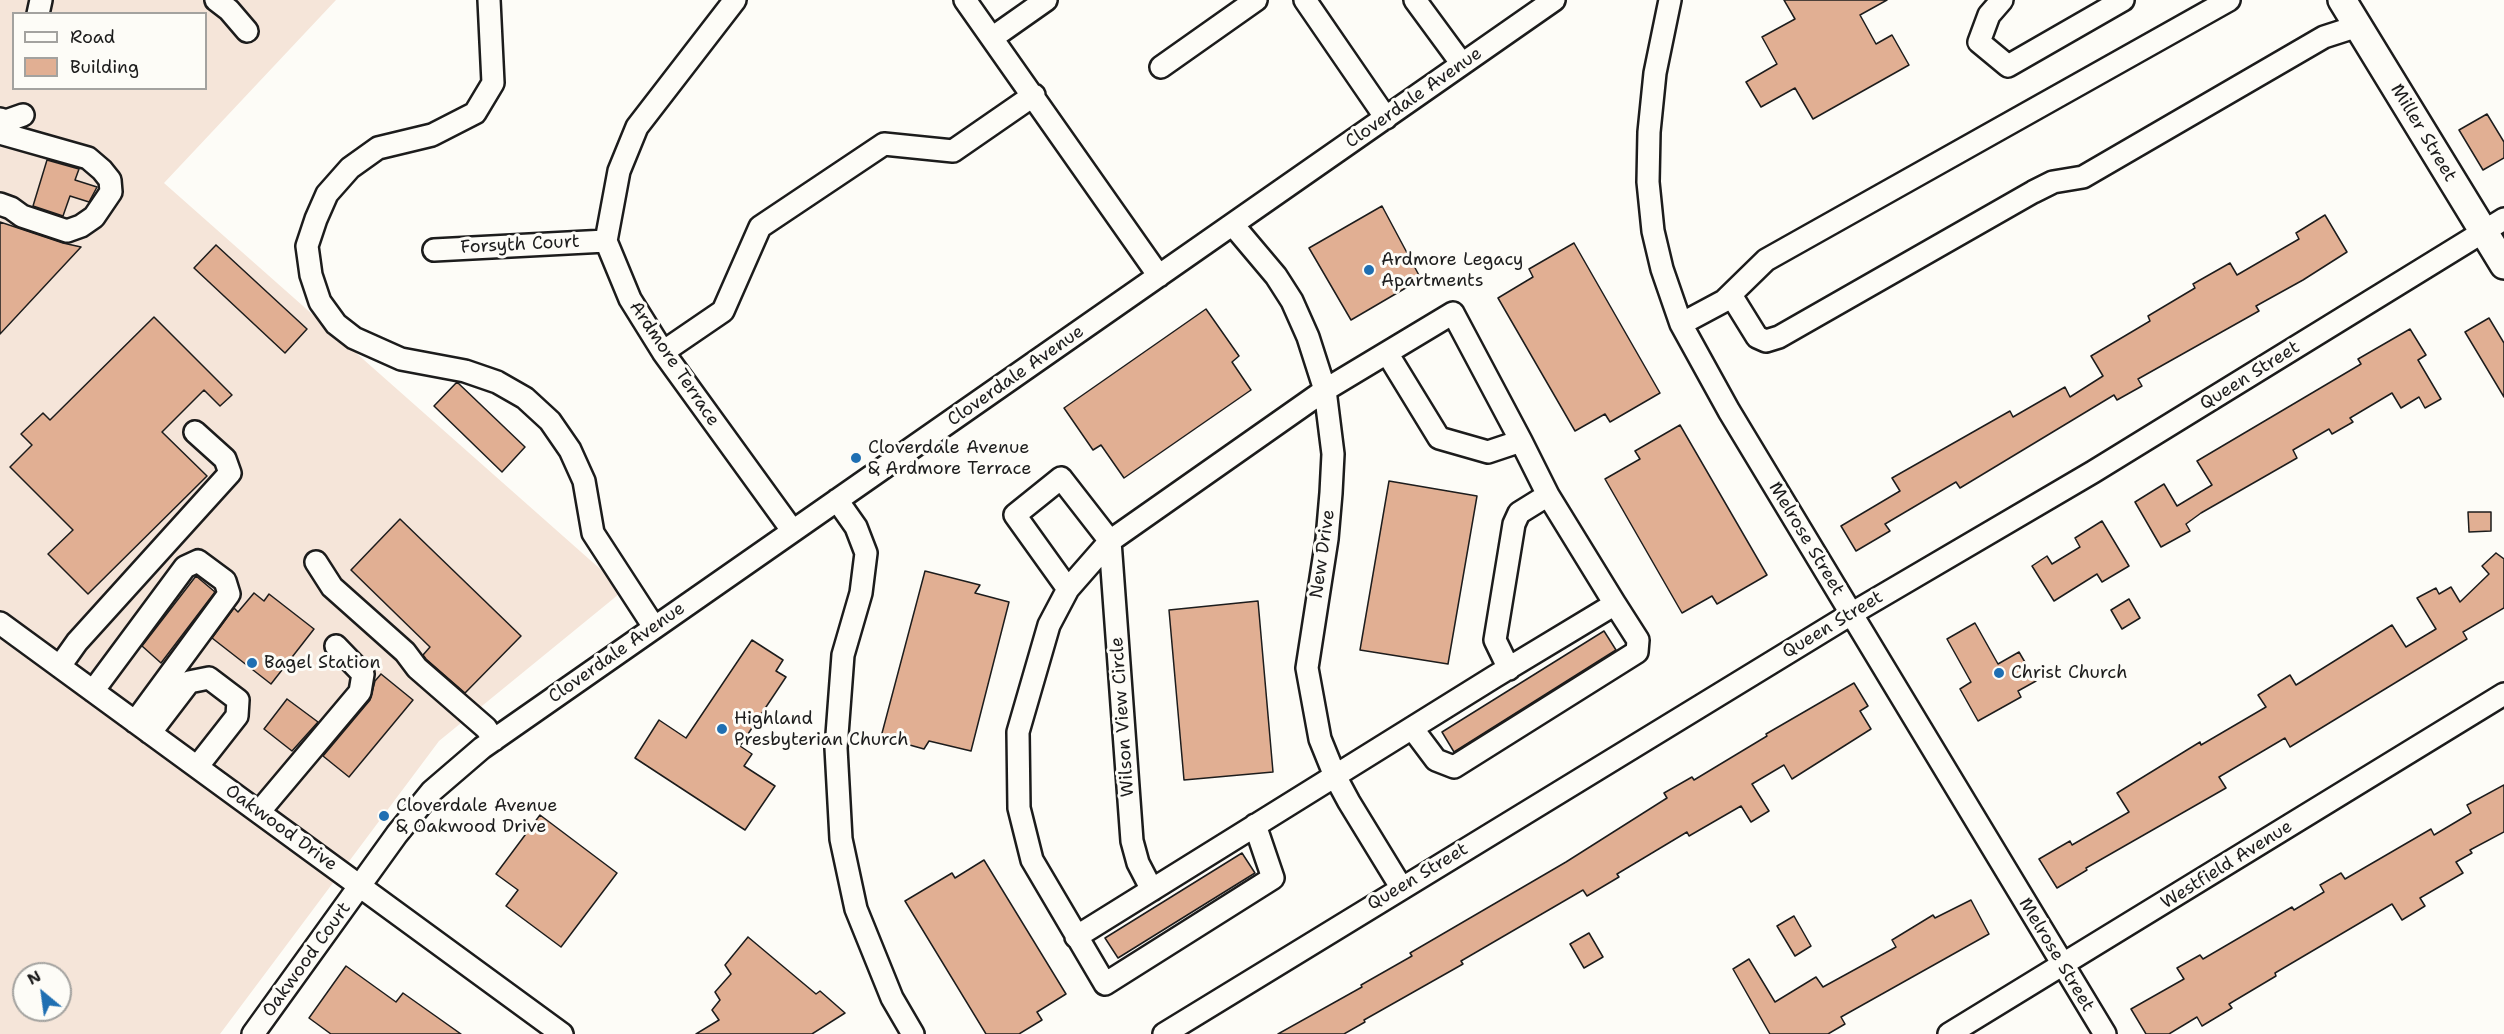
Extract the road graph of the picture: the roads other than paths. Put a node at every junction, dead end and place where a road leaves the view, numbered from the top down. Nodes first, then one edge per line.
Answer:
1 (216, 0) edge
2 (489, 0) edge
3 (735, 0) edge
4 (965, 0) edge
5 (1046, 0) edge
6 (1256, 0) edge
7 (1305, 0) edge
8 (1415, 0) edge
9 (1554, 0) edge
10 (1670, 0) edge
11 (2002, 0) edge
12 (2123, 0) edge
13 (2229, 0) edge
14 (2342, 0) edge
15 (2358, 26) junction
16 (247, 31) dead end
17 (992, 38) junction
18 (1462, 64) junction
19 (1161, 67) dead end
20 (1034, 95) junction
21 (23, 115) dead end
22 (1386, 118) junction
23 (0, 119) edge
24 (0, 133) edge
25 (0, 204) edge
26 (1233, 225) junction
27 (2494, 226) edge
28 (606, 241) junction
29 (434, 250) dead end
30 (2504, 266) edge
31 (1159, 276) junction
32 (1731, 295) junction
33 (1681, 324) junction
34 (663, 352) junction
35 (1387, 353) junction
36 (1325, 390) junction
37 (195, 432) dead end
38 (1521, 441) junction
39 (1548, 495) junction
40 (837, 500) junction
41 (792, 530) junction
42 (1110, 541) junction
43 (316, 562) dead end
44 (1068, 589) junction
45 (1616, 604) junction
46 (1851, 614) junction
47 (0, 623) edge
48 (654, 627) junction
49 (336, 646) dead end
50 (60, 666) junction
51 (1509, 669) junction
52 (93, 691) junction
53 (2504, 694) edge
54 (143, 727) junction
55 (1412, 728) junction
56 (494, 740) junction
57 (197, 767) junction
58 (1335, 776) junction
59 (259, 812) junction
60 (1255, 825) junction
61 (361, 887) junction
62 (1401, 887) junction
63 (1152, 890) junction
64 (1076, 937) junction
65 (2062, 966) junction
66 (253, 1034) edge
67 (562, 1034) edge
68 (913, 1034) edge
69 (1164, 1034) edge
70 (1949, 1034) edge
71 (2105, 1034) edge

1 - 16 street
2 - 48 street
3 - 28 street
4 - 17 street
5 - 17 street
6 - 19 street
7 - 22 street
8 - 18 street
9 - 18 street, Cloverdale Avenue
10 - 33 street, Melrose Street
11 - 12 street
13 - 32 street
14 - 15 main road, Miller Street
15 - 27 main road, Miller Street
15 - 32 street
17 - 20 street
18 - 22 street, Cloverdale Avenue
20 - 31 street
20 - 34 street
21 - 23 street
22 - 26 street, Cloverdale Avenue
24 - 25 street
26 - 31 street, Cloverdale Avenue
26 - 36 street, New Drive
27 - 30 main road, Miller Street
27 - 46 street, Queen Street
28 - 29 street, Forsyth Court
28 - 34 street, Ardmore Terrace
31 - 40 street, Cloverdale Avenue
32 - 33 street
33 - 46 street, Melrose Street
34 - 41 street, Ardmore Terrace
35 - 36 street
35 - 38 street
35 - 38 street
36 - 42 street
36 - 58 street, New Drive
37 - 50 street
38 - 39 street
39 - 45 street
39 - 51 street
40 - 41 street, Cloverdale Avenue
40 - 68 street
41 - 48 street, Cloverdale Avenue
42 - 44 street
42 - 44 street
42 - 63 street, Wilson View Circle
43 - 56 street
44 - 64 street
45 - 51 street
45 - 55 street
46 - 62 street, Queen Street
46 - 65 street, Melrose Street
47 - 50 street, Oakwood Drive
48 - 56 street, Cloverdale Avenue
49 - 59 street
50 - 52 street, Oakwood Drive
51 - 55 street
52 - 54 street, Oakwood Drive
52 - 54 street
53 - 65 street, Westfield Avenue
54 - 57 street, Oakwood Drive
54 - 57 street
55 - 58 street
56 - 61 street, Cloverdale Avenue
57 - 59 street, Oakwood Drive
58 - 60 street
58 - 62 street, New Drive
59 - 61 street, Oakwood Drive
60 - 63 street
60 - 64 street
61 - 66 street, Oakwood Court
61 - 67 street, Oakwood Drive
62 - 69 street, Queen Street
63 - 64 street
65 - 70 street, Westfield Avenue
65 - 71 street, Melrose Street

